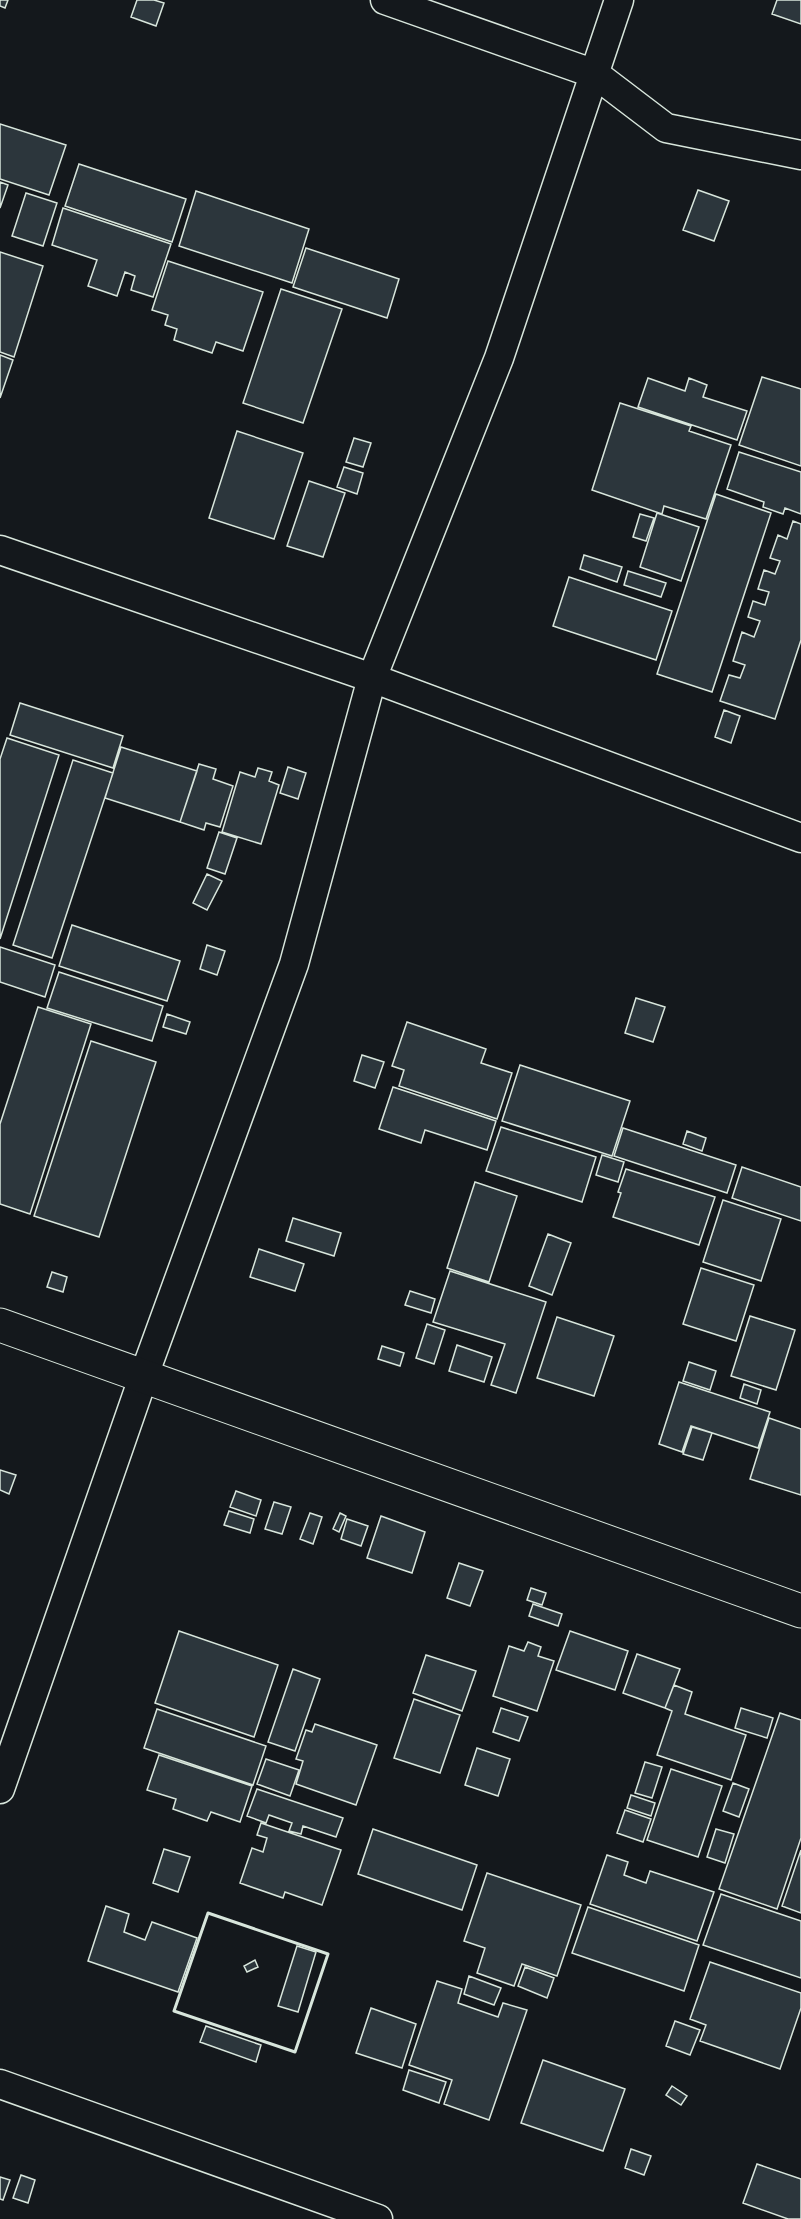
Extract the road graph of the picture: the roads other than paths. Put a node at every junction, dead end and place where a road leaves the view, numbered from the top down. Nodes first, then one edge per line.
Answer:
1 (385, 0) edge
2 (619, 0) edge
3 (595, 74) junction
4 (801, 155) edge
5 (0, 550) edge
6 (372, 678) junction
7 (801, 838) edge
8 (0, 1325) edge
9 (143, 1378) junction
10 (801, 1611) edge
11 (0, 1789) edge
12 (0, 2084) edge
13 (378, 2219) edge

1 - 3 street
2 - 3 street
3 - 4 street
3 - 6 street
5 - 6 street
6 - 7 street
6 - 9 street
8 - 9 street
9 - 10 street
9 - 11 street
12 - 13 street

